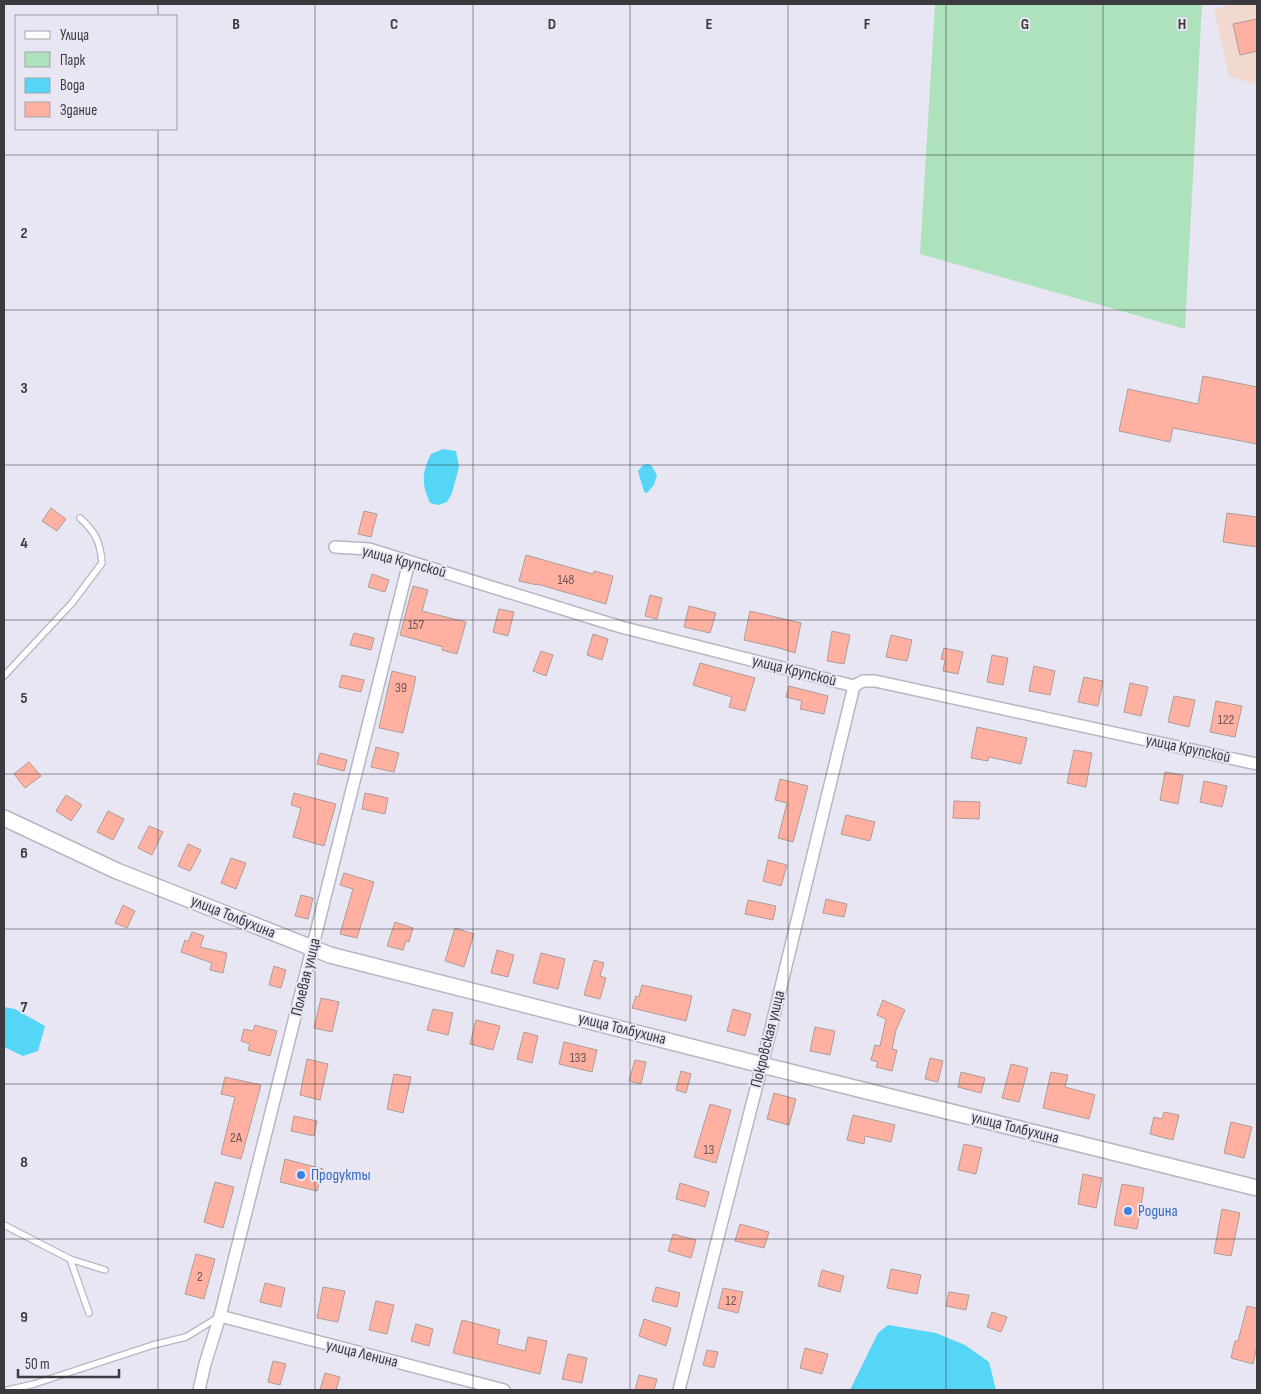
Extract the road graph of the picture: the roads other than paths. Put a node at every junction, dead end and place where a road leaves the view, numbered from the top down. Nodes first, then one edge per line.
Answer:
1 (80, 518) dead end
2 (335, 547) dead end
3 (409, 562) junction
4 (4, 676) edge
5 (854, 686) junction
6 (1257, 764) edge
7 (5, 820) edge
8 (313, 948) junction
9 (762, 1065) junction
10 (1257, 1188) edge
11 (4, 1225) edge
12 (70, 1259) junction
13 (105, 1270) dead end
14 (89, 1313) dead end
15 (220, 1316) junction
16 (8, 1390) edge
17 (199, 1390) edge
18 (504, 1390) edge
19 (678, 1390) edge

1 - 4 lane
2 - 3 street, улица Крупской
3 - 5 street, улица Крупской
3 - 8 street, Полевая улица
5 - 6 street, улица Крупской
5 - 9 street, Покровская улица
7 - 8 main road, улица Толбухина
8 - 9 main road, улица Толбухина
8 - 15 street, Полевая улица
9 - 10 main road, улица Толбухина
9 - 19 street, Покровская улица
11 - 12 lane
12 - 13 lane
12 - 14 lane
15 - 16 lane
15 - 17 street, Полевая улица
15 - 18 street, улица Ленина

